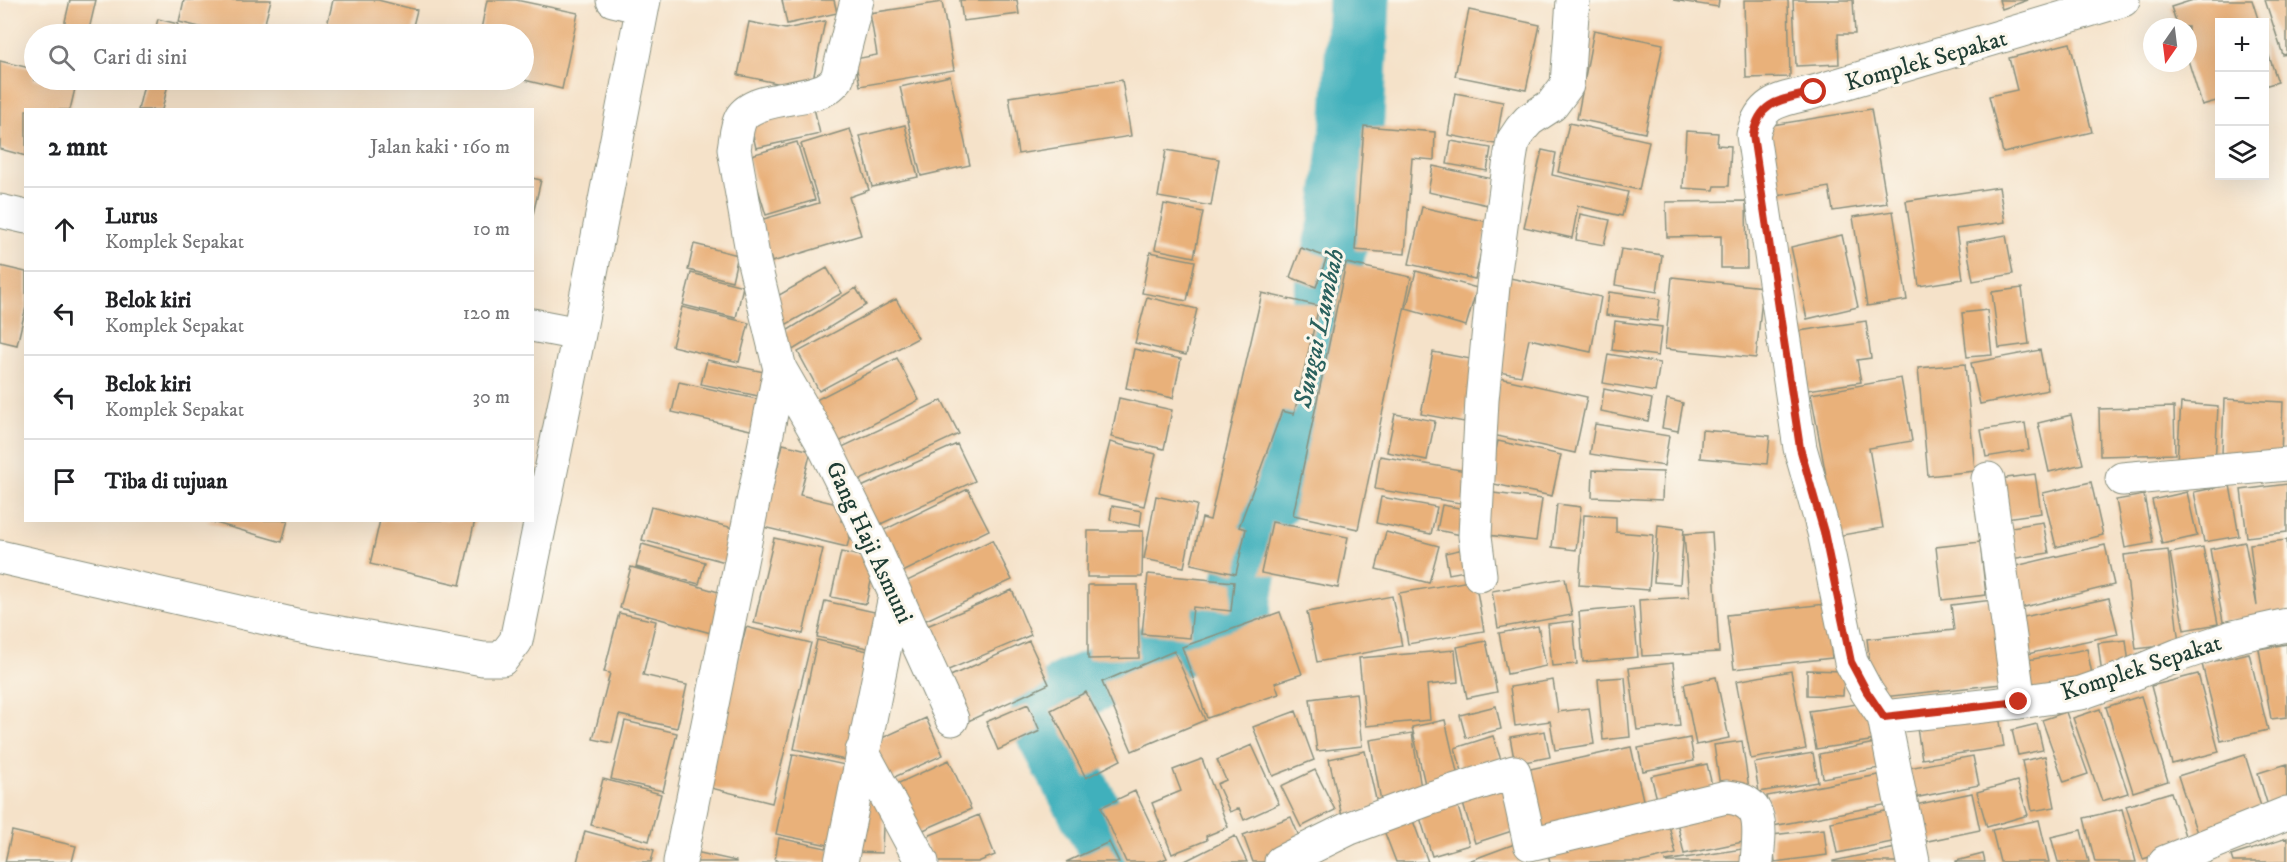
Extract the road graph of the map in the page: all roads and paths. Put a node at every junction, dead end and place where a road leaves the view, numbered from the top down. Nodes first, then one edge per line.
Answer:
1 (857, 0) edge
2 (1573, 0) edge
3 (2123, 0) edge
4 (633, 2) edge
5 (0, 211) edge
6 (24, 217) edge
7 (534, 324) edge
8 (579, 334) junction
9 (780, 369) junction
10 (2287, 464) edge
11 (1988, 479) dead end
12 (2122, 479) dead end
13 (0, 557) edge
14 (1480, 575) dead end
15 (895, 596) junction
16 (2287, 625) edge
17 (2019, 702) junction
18 (1884, 717) junction
19 (952, 719) dead end
20 (862, 751) junction
21 (2287, 813) edge
22 (680, 862) edge
23 (841, 862) edge
24 (922, 862) edge
25 (1281, 862) edge
26 (1757, 862) edge
27 (1914, 862) edge
28 (2164, 862) edge

1 - 9 street
2 - 14 street
3 - 18 street, Komplek Sepakat
4 - 8 street
5 - 6 street
7 - 8 street
8 - 13 street
9 - 15 street, Gang Haji Asmuni
9 - 22 street
10 - 12 street
11 - 17 street
15 - 19 street, Gang Haji Asmuni
15 - 20 street
16 - 17 street, Komplek Sepakat
17 - 18 street, Komplek Sepakat
18 - 27 street
20 - 23 street
20 - 24 street
21 - 28 street
25 - 26 street

